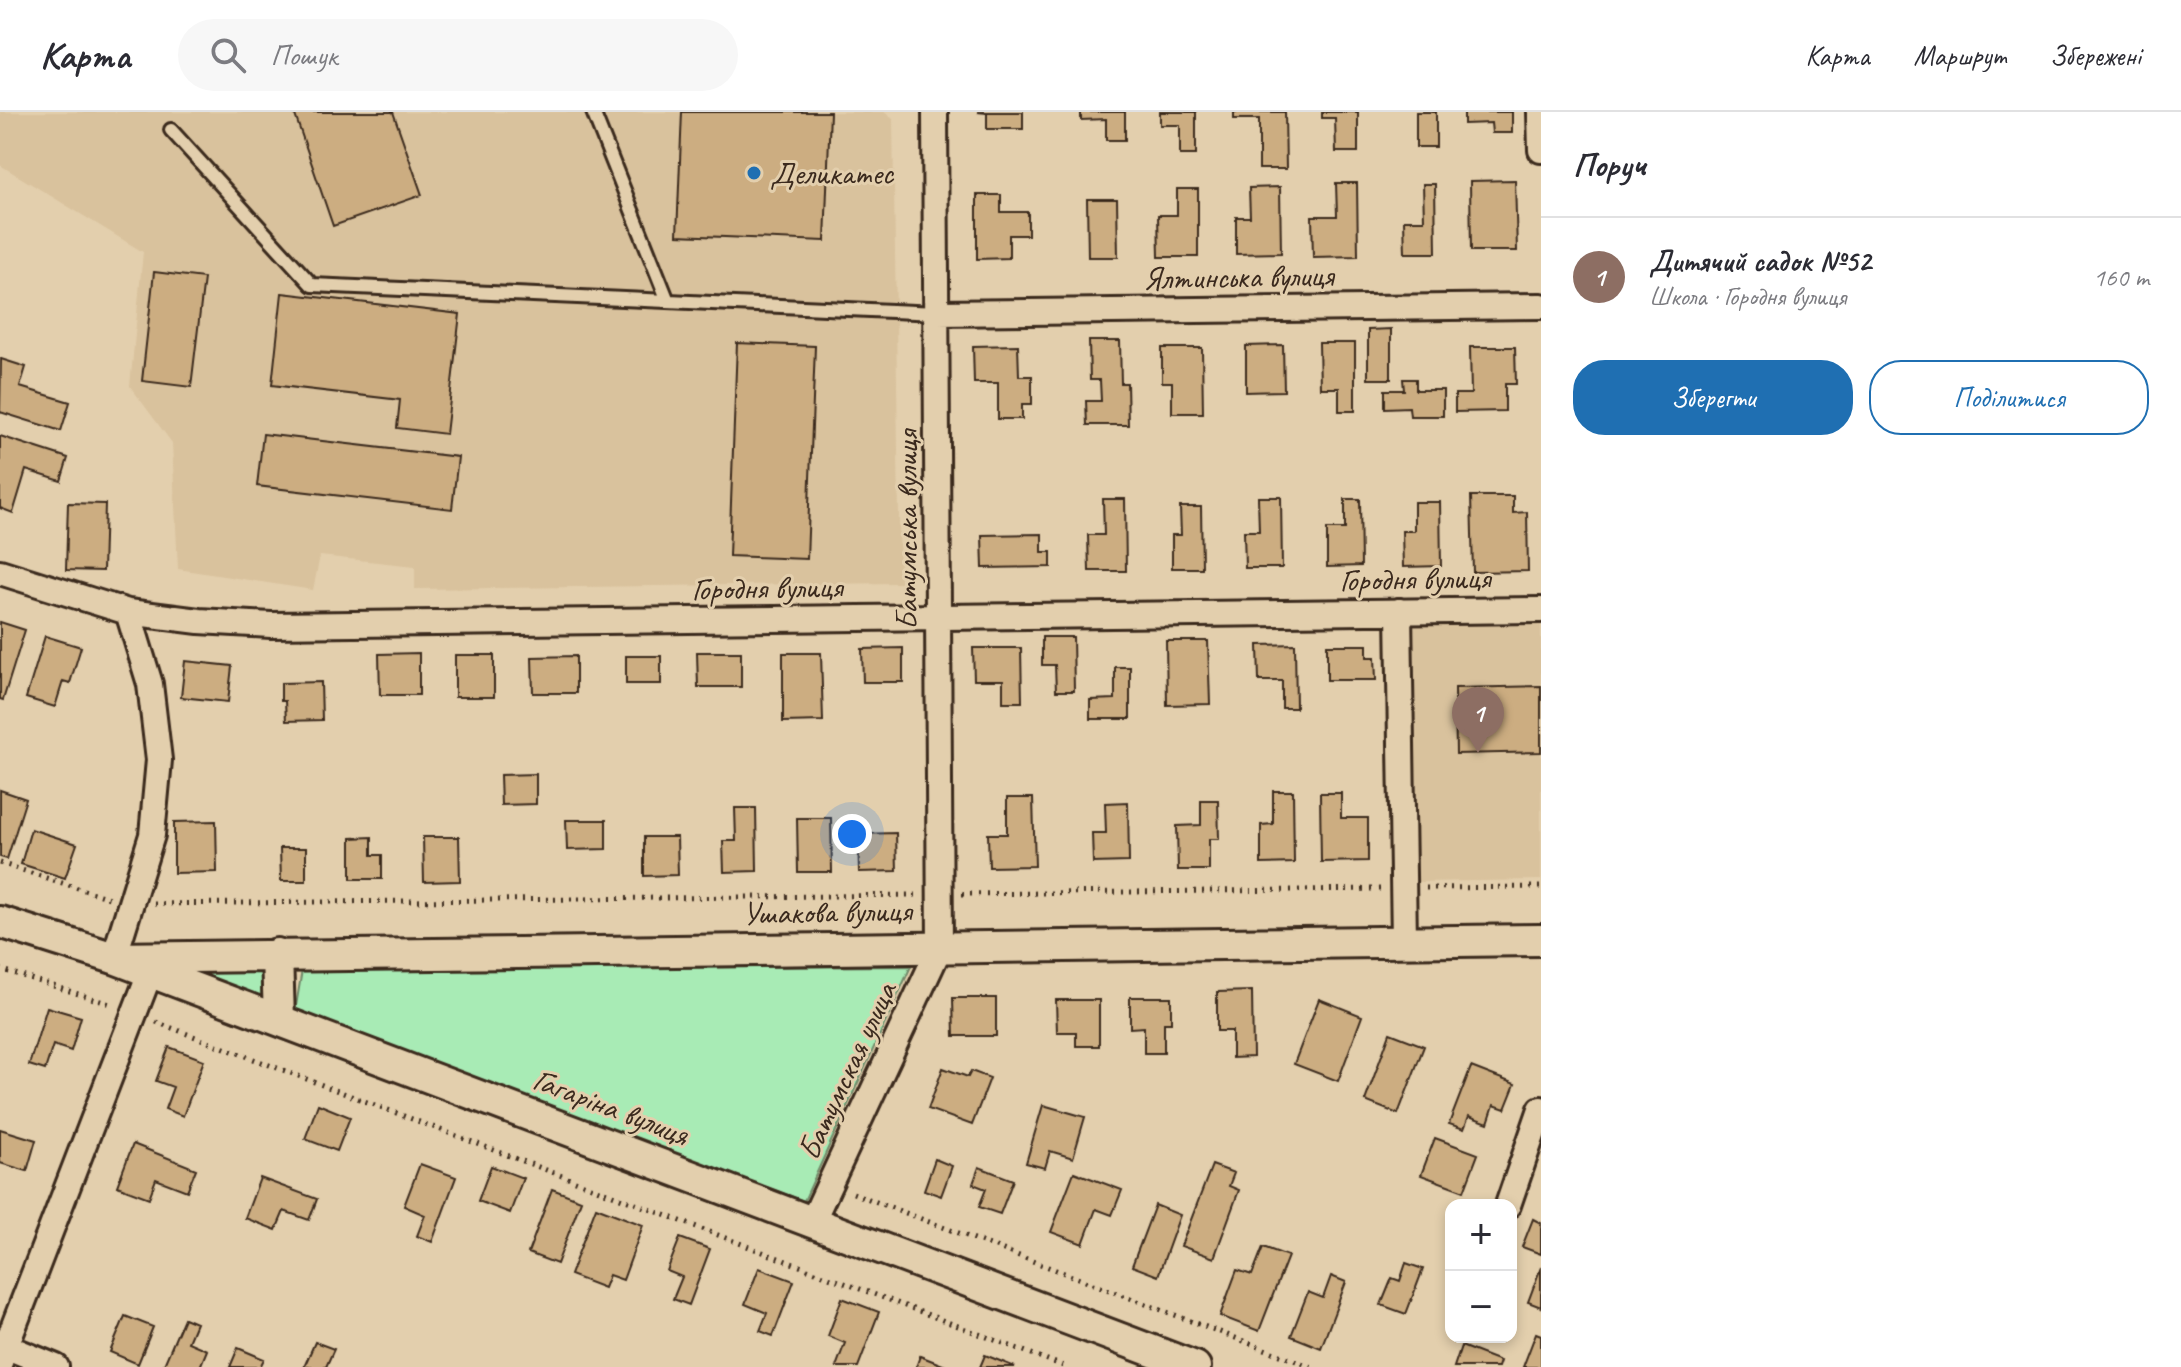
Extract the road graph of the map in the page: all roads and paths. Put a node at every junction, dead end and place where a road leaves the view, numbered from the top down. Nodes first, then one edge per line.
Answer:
1 (593, 112) edge
2 (935, 112) edge
3 (1540, 112) edge
4 (171, 130) dead end
5 (1541, 150) edge
6 (668, 301) junction
7 (1541, 306) edge
8 (937, 313) junction
9 (0, 572) edge
10 (1541, 610) edge
11 (1399, 611) junction
12 (128, 612) junction
13 (938, 618) junction
14 (0, 863) edge
15 (1541, 887) edge
16 (1403, 889) junction
17 (940, 895) junction
18 (131, 905) junction
19 (0, 922) edge
20 (1541, 940) edge
21 (1404, 941) junction
22 (940, 947) junction
23 (277, 954) junction
24 (114, 958) junction
25 (153, 964) junction
26 (0, 969) edge
27 (134, 1013) junction
28 (279, 1020) junction
29 (1541, 1109) edge
30 (830, 1184) junction
31 (1510, 1199) edge
32 (812, 1222) junction
33 (2, 1351) edge
34 (56, 1367) edge
35 (1066, 1367) edge
36 (1195, 1367) edge
37 (1312, 1367) edge

1 - 6 lane
2 - 8 street, Батумська вулиця
3 - 5 street
4 - 6 lane
6 - 8 lane
7 - 8 street, Ялтинська вулиця
8 - 13 street, Батумська вулиця
9 - 12 street, Городня вулиця
10 - 11 street, Городня вулиця
11 - 13 street, Городня вулиця
11 - 16 street
12 - 13 street, Городня вулиця
12 - 18 street
13 - 17 street, Батумська вулиця
14 - 18 path
15 - 16 path
16 - 17 path
16 - 21 street
17 - 18 path
17 - 22 street, Батумська вулиця
18 - 24 street
19 - 24 street, Гагаріна вулиця
20 - 21 street, Ушакова вулиця
21 - 22 street, Ушакова вулиця
22 - 23 street, Ушакова вулиця
22 - 30 street, Батумская улица
23 - 25 street, Ушакова вулиця
23 - 28 street
24 - 25 street, Гагаріна вулиця
25 - 27 street
25 - 28 street, Гагаріна вулиця
26 - 27 path
27 - 33 street
27 - 35 path
28 - 32 street, Гагаріна вулиця
29 - 31 street
30 - 32 street, Батумская улица
30 - 37 path
32 - 36 street, Гагаріна вулиця
33 - 34 street

